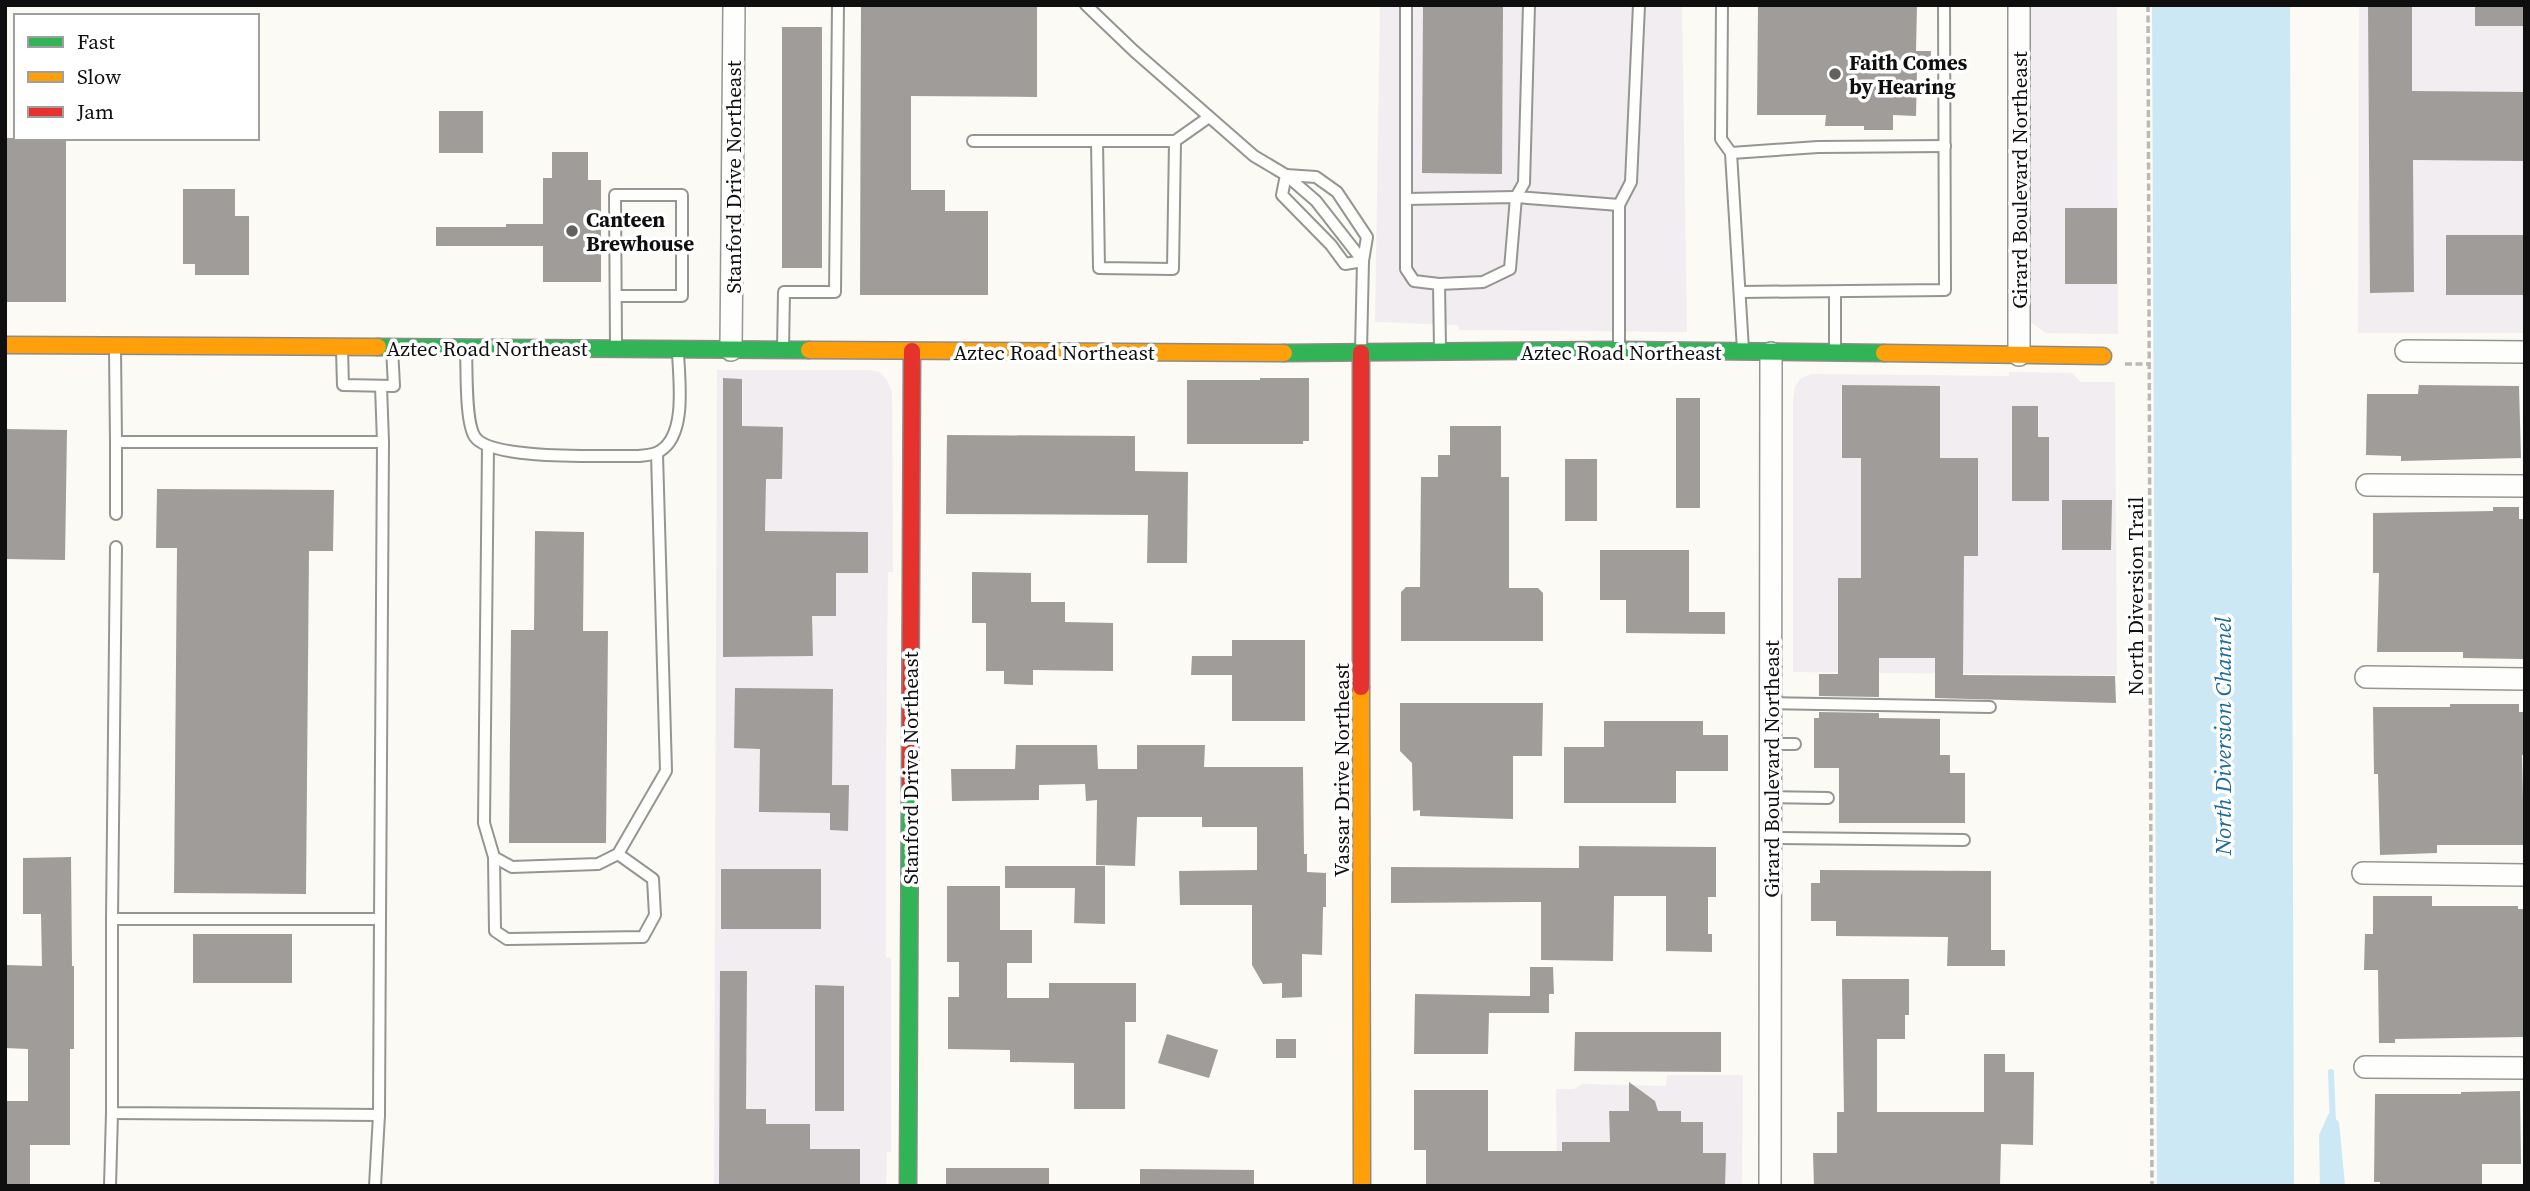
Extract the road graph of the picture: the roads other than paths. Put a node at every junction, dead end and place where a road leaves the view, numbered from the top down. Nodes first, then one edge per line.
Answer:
1 (734, 5) edge
2 (838, 5) edge
3 (1086, 5) edge
4 (1406, 5) edge
5 (1529, 5) edge
6 (1639, 5) edge
7 (1722, 5) edge
8 (1944, 5) edge
9 (2019, 5) edge
10 (1209, 117) junction
11 (973, 141) dead end
12 (1097, 141) junction
13 (1175, 141) junction
14 (1945, 146) junction
15 (1731, 153) junction
16 (1286, 175) junction
17 (1516, 197) junction
18 (1406, 199) junction
19 (1619, 205) junction
20 (1363, 261) junction
21 (1439, 284) junction
22 (1741, 292) junction
23 (1835, 293) junction
24 (616, 296) junction
25 (5, 345) edge
26 (114, 346) junction
27 (342, 347) junction
28 (392, 348) junction
29 (466, 348) junction
30 (616, 349) junction
31 (678, 349) junction
32 (731, 350) junction
33 (783, 350) junction
34 (1619, 350) junction
35 (912, 351) junction
36 (2406, 351) dead end
37 (1440, 352) junction
38 (1743, 352) junction
39 (1835, 352) junction
40 (2525, 352) edge
41 (1361, 353) junction
42 (1772, 353) junction
43 (2019, 355) junction
44 (2104, 356) dead end
45 (381, 386) junction
46 (116, 442) junction
47 (383, 442) junction
48 (488, 447) junction
49 (657, 454) junction
50 (2367, 485) dead end
51 (2525, 486) edge
52 (116, 514) dead end
53 (116, 547) dead end
54 (2365, 677) dead end
55 (2525, 678) edge
56 (1771, 703) junction
57 (1990, 707) dead end
58 (1770, 744) junction
59 (1796, 744) dead end
60 (1770, 797) junction
61 (1828, 798) dead end
62 (1770, 838) junction
63 (1964, 840) dead end
64 (618, 854) junction
65 (494, 857) junction
66 (2364, 873) dead end
67 (2525, 874) edge
68 (112, 919) junction
69 (380, 919) junction
70 (2365, 1067) dead end
71 (2525, 1068) edge
72 (113, 1113) junction
73 (379, 1115) junction
74 (110, 1186) edge
75 (375, 1186) edge
76 (908, 1186) edge
77 (1363, 1186) edge
78 (1770, 1186) edge

1 - 32 street, Stanford Drive Northeast
2 - 33 lane
3 - 10 lane
4 - 18 lane
5 - 17 lane
6 - 19 lane
7 - 15 lane
8 - 14 lane
9 - 43 street, Girard Boulevard Northeast
10 - 13 lane
10 - 16 lane
11 - 12 lane
12 - 13 lane
12 - 13 lane
14 - 15 lane
14 - 23 lane
15 - 22 lane
16 - 20 lane
16 - 20 lane
16 - 20 lane
17 - 18 lane
17 - 19 lane
17 - 21 lane
18 - 21 lane
19 - 34 lane
20 - 41 lane
21 - 37 lane
22 - 23 lane
22 - 38 lane
23 - 39 lane
24 - 24 lane
24 - 30 lane
25 - 26 street, Aztec Road Northeast
26 - 27 street, Aztec Road Northeast
26 - 46 lane
27 - 28 street, Aztec Road Northeast
27 - 45 lane
28 - 29 street, Aztec Road Northeast
28 - 45 lane
29 - 30 street, Aztec Road Northeast
29 - 48 lane
30 - 31 street, Aztec Road Northeast
31 - 32 street, Aztec Road Northeast
31 - 49 lane
32 - 33 street, Aztec Road Northeast
33 - 35 street, Aztec Road Northeast
34 - 37 street, Aztec Road Northeast
34 - 38 street, Aztec Road Northeast
35 - 41 street, Aztec Road Northeast
35 - 76 street, Stanford Drive Northeast
36 - 40 street
37 - 41 street, Aztec Road Northeast
38 - 42 street, Aztec Road Northeast
39 - 42 street, Aztec Road Northeast
39 - 43 street, Aztec Road Northeast
41 - 77 street, Vassar Drive Northeast
42 - 56 street, Girard Boulevard Northeast
43 - 44 street, Aztec Road Northeast
45 - 47 lane
46 - 47 lane
46 - 52 lane
47 - 69 lane
48 - 49 lane
48 - 65 lane
49 - 64 lane
50 - 51 street
53 - 68 lane
54 - 55 street
56 - 57 lane
56 - 58 street, Girard Boulevard Northeast
58 - 59 lane
58 - 60 street, Girard Boulevard Northeast
60 - 61 lane
60 - 62 street, Girard Boulevard Northeast
62 - 63 lane
62 - 78 street, Girard Boulevard Northeast
64 - 65 lane
64 - 65 lane
66 - 67 street
68 - 69 lane
68 - 72 lane
69 - 73 lane
70 - 71 street
72 - 73 lane
72 - 74 lane
73 - 75 lane

